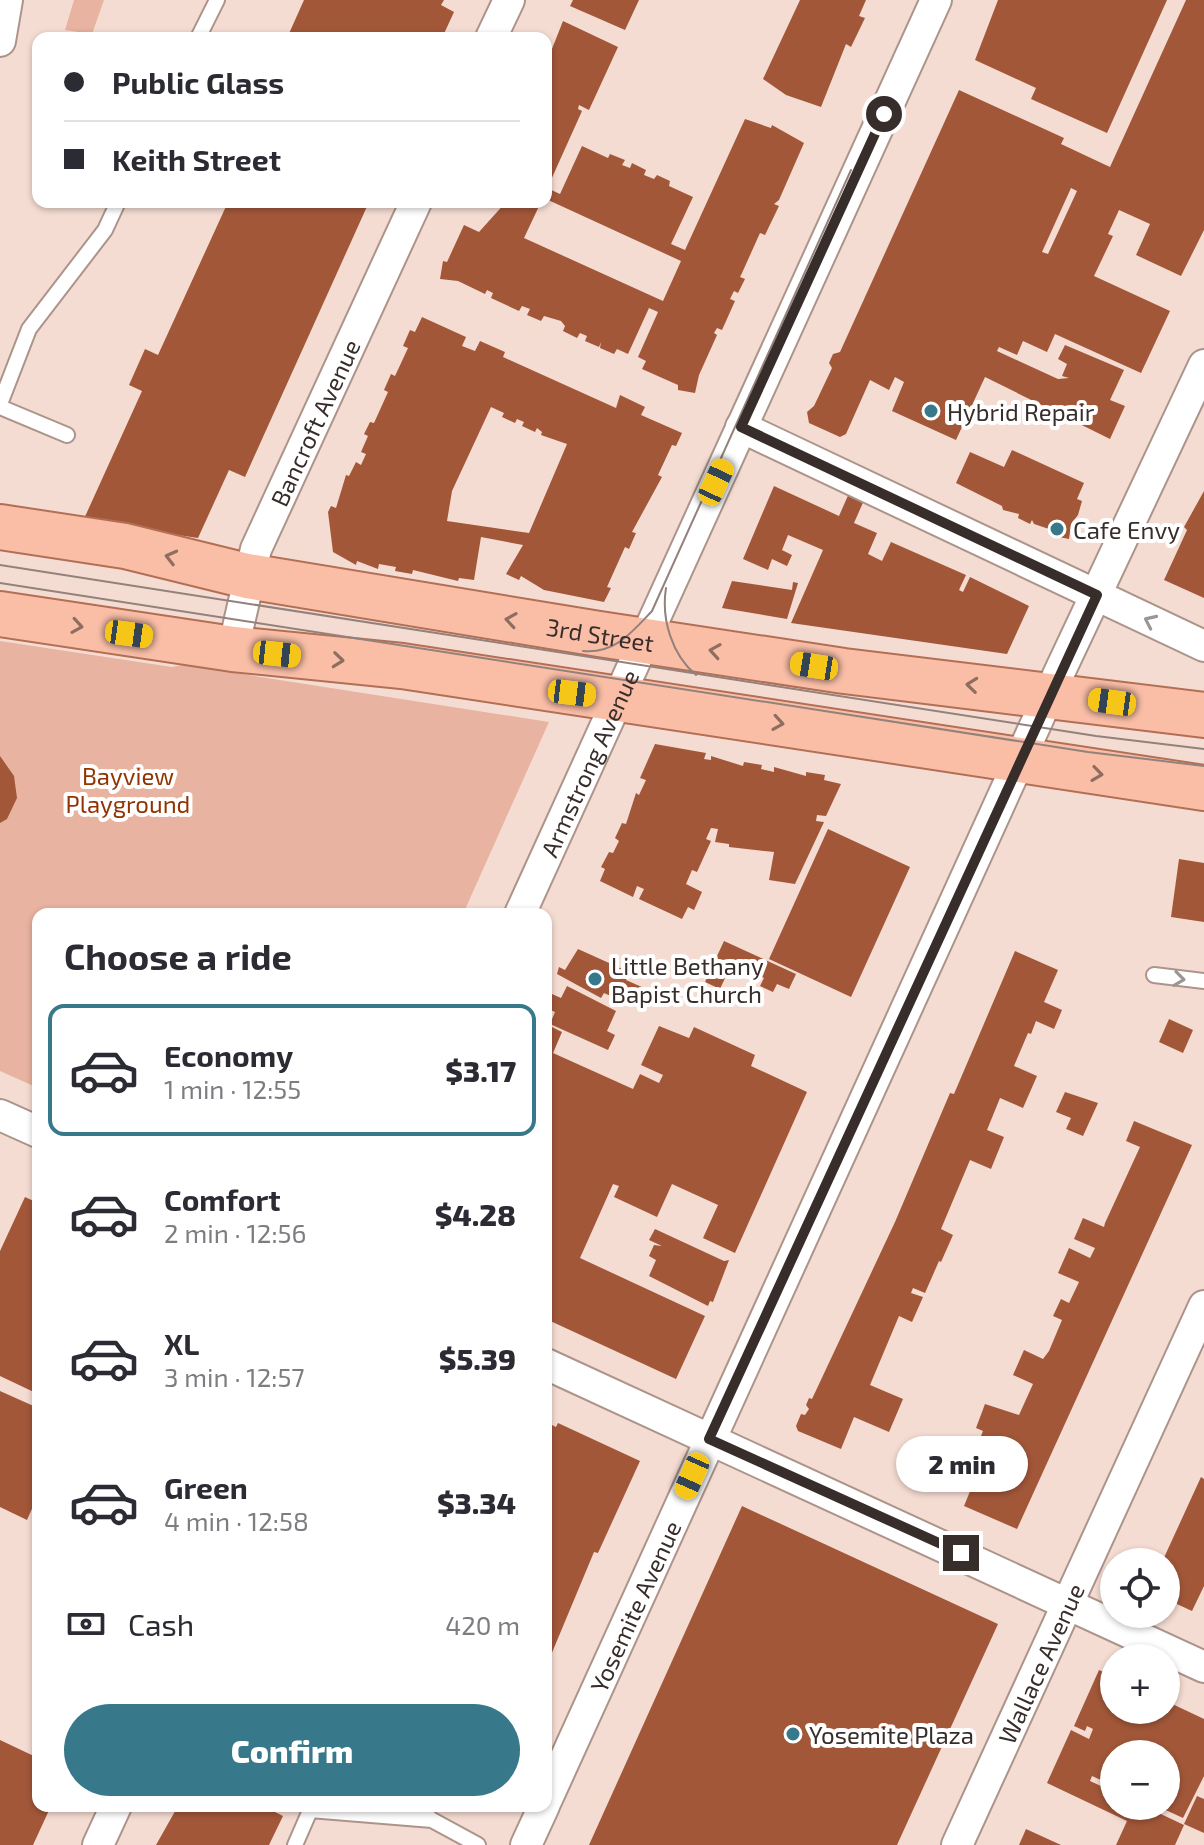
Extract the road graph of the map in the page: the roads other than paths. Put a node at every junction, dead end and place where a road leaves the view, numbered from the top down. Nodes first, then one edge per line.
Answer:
1 (7, 0) edge
2 (217, 0) edge
3 (509, 0) edge
4 (936, 0) edge
5 (201, 32) edge
6 (494, 32) edge
7 (0, 41) edge
8 (115, 208) edge
9 (413, 208) edge
10 (1204, 365) edge
11 (0, 406) edge
12 (741, 427) junction
13 (67, 435) dead end
14 (0, 527) edge
15 (247, 576) junction
16 (1097, 595) junction
17 (0, 614) edge
18 (644, 640) junction
19 (1204, 646) edge
20 (233, 649) junction
21 (1050, 694) junction
22 (617, 699) junction
23 (1204, 715) edge
24 (1019, 762) junction
25 (1204, 788) edge
26 (523, 908) edge
27 (1154, 975) dead end
28 (1204, 981) edge
29 (0, 1115) edge
30 (32, 1129) edge
31 (1204, 1306) edge
32 (552, 1367) edge
33 (709, 1439) junction
34 (1068, 1601) junction
35 (1204, 1667) edge
36 (552, 1787) edge
37 (113, 1812) edge
38 (309, 1812) edge
39 (351, 1812) edge
40 (423, 1812) edge
41 (541, 1812) edge
42 (432, 1820) junction
43 (98, 1845) edge
44 (295, 1845) edge
45 (478, 1845) edge
46 (526, 1845) edge
47 (957, 1845) edge

1 - 7 street
2 - 5 lane
3 - 6 street
4 - 12 street, Armstrong Avenue
8 - 11 lane
9 - 15 street, Bancroft Avenue
10 - 16 street, Yosemite Avenue
11 - 13 lane
12 - 16 street
12 - 18 street, Armstrong Avenue
15 -> 14 main road, 3rd Street
18 -> 15 main road, 3rd Street
15 - 20 street, Bancroft Avenue
19 -> 16 street
16 - 21 street, Yosemite Avenue
17 -> 20 main road
21 -> 18 main road, 3rd Street
18 - 22 street, Armstrong Avenue
20 -> 22 main road
21 - 23 main road, 3rd Street
21 - 24 street, Yosemite Avenue
22 -> 24 main road
22 - 26 street, Armstrong Avenue
24 -> 25 main road
24 - 33 street, Yosemite Avenue
27 -> 28 lane
29 - 30 street
31 - 34 street, Wallace Avenue
32 - 33 street
33 - 34 street
33 - 36 street, Yosemite Avenue
34 - 35 street
34 - 47 street, Wallace Avenue
37 - 43 street
38 - 44 lane
39 - 42 lane
40 - 42 lane
41 - 46 street, Yosemite Avenue
42 - 45 lane

